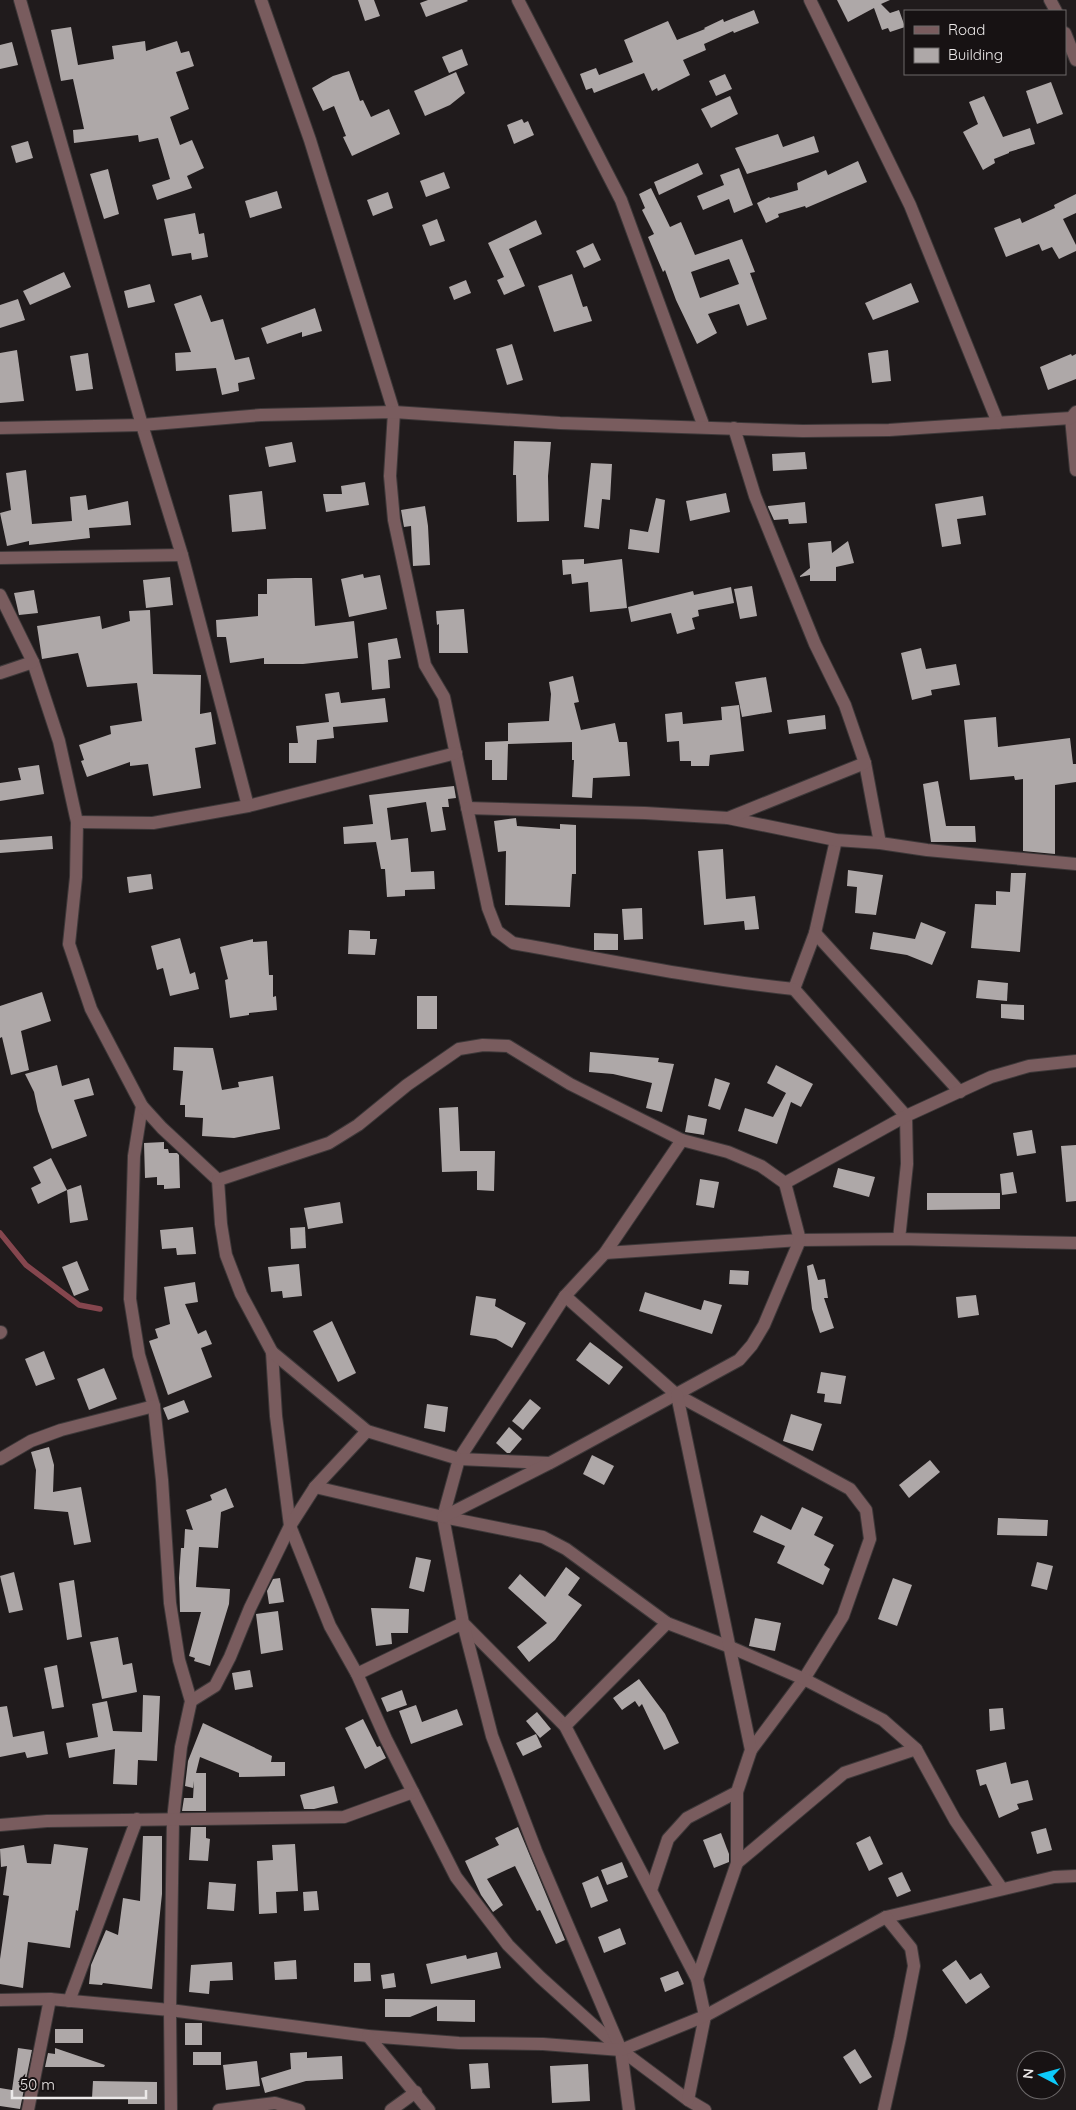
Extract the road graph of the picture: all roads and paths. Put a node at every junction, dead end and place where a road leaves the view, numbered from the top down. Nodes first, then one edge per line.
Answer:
1 (20, 0) edge
2 (262, 0) edge
3 (518, 0) edge
4 (810, 0) edge
5 (1066, 35) edge
6 (1076, 60) edge
7 (394, 412) junction
8 (1074, 415) edge
9 (998, 423) junction
10 (142, 425) junction
11 (704, 426) junction
12 (0, 428) edge
13 (734, 428) junction
14 (1076, 470) edge
15 (182, 554) junction
16 (0, 558) edge
17 (0, 595) edge
18 (33, 662) junction
19 (0, 673) edge
20 (456, 753) junction
21 (865, 763) junction
22 (248, 806) junction
23 (467, 808) junction
24 (728, 818) junction
25 (77, 822) junction
26 (836, 840) junction
27 (880, 843) junction
28 (1076, 864) edge
29 (815, 933) junction
30 (794, 989) junction
31 (1076, 1061) edge
32 (960, 1092) junction
33 (142, 1106) junction
34 (906, 1116) junction
35 (682, 1140) junction
36 (218, 1180) junction
37 (785, 1183) junction
38 (900, 1239) junction
39 (800, 1240) junction
40 (1076, 1243) edge
41 (605, 1253) junction
42 (565, 1296) junction
43 (272, 1352) junction
44 (677, 1395) junction
45 (154, 1406) junction
46 (367, 1431) junction
47 (0, 1459) edge
48 (459, 1459) junction
49 (550, 1463) junction
50 (315, 1487) junction
51 (442, 1518) junction
52 (290, 1526) junction
53 (463, 1623) junction
54 (667, 1623) junction
55 (730, 1647) junction
56 (357, 1674) junction
57 (804, 1680) junction
58 (191, 1701) junction
59 (565, 1726) junction
60 (916, 1749) junction
61 (751, 1750) junction
62 (412, 1792) junction
63 (737, 1792) junction
64 (137, 1819) junction
65 (173, 1820) junction
66 (0, 1825) edge
67 (737, 1863) junction
68 (1076, 1876) edge
69 (1002, 1889) junction
70 (651, 1890) junction
71 (886, 1917) junction
72 (697, 1979) junction
73 (0, 2000) edge
74 (50, 2000) junction
75 (69, 2001) junction
76 (170, 2010) junction
77 (705, 2016) junction
78 (368, 2036) junction
79 (621, 2050) junction
80 (416, 2092) junction
81 (688, 2100) junction
82 (28, 2110) edge
83 (171, 2110) edge
84 (218, 2110) edge
85 (299, 2110) edge
86 (392, 2110) edge
87 (429, 2110) edge
88 (629, 2110) edge
89 (705, 2110) edge
90 (884, 2110) edge

1 - 10 street
2 - 7 street
3 - 11 street
4 - 9 street
5 - 6 street
7 - 10 street
7 - 11 street
7 - 20 street
8 - 9 street
8 - 14 street
9 - 13 street
10 - 12 street
10 - 15 street
11 - 13 street
13 - 21 street
15 - 16 street
15 - 22 street
17 - 18 street
18 - 19 street
18 - 25 street
20 - 22 street
20 - 23 street
21 - 24 street
21 - 27 street
22 - 25 street
23 - 24 street
23 - 30 street
24 - 26 street
25 - 33 street
26 - 27 street
26 - 29 street
27 - 28 street
29 - 30 street
29 - 32 street
30 - 34 street
31 - 32 street
32 - 34 street
33 - 36 street
33 - 45 street
34 - 37 street
34 - 38 street
35 - 36 street
35 - 37 street
35 - 41 street
36 - 43 street
37 - 39 street
38 - 39 street
38 - 40 street
39 - 41 street
39 - 44 street
41 - 42 street
42 - 44 street
42 - 48 street
43 - 46 street
43 - 52 street
44 - 49 street
44 - 55 street
44 - 57 street
45 - 47 street
45 - 58 street
46 - 48 street
46 - 50 street
48 - 49 street
48 - 51 street
49 - 51 street
50 - 51 street
50 - 52 street
51 - 53 street
51 - 54 street
52 - 56 street
52 - 58 street
53 - 56 street
53 - 59 street
53 - 79 street
54 - 55 street
54 - 59 street
55 - 57 street
55 - 61 street
56 - 62 street
57 - 60 street
57 - 61 street
58 - 65 street
59 - 70 street
60 - 67 street
60 - 69 street
61 - 63 street
62 - 65 street
62 - 79 street
63 - 67 street
63 - 70 street
64 - 65 street
64 - 66 street
64 - 75 street
65 - 76 street
67 - 72 street
68 - 69 street
69 - 71 street
70 - 72 street
71 - 77 street
71 - 90 street
72 - 77 street
73 - 74 street
74 - 75 street
74 - 82 street
75 - 76 street
76 - 78 street
76 - 83 street
77 - 79 street
77 - 81 street
78 - 79 street
78 - 80 street
79 - 81 street
79 - 88 street
80 - 86 street
80 - 87 street
81 - 89 street
84 - 85 street

